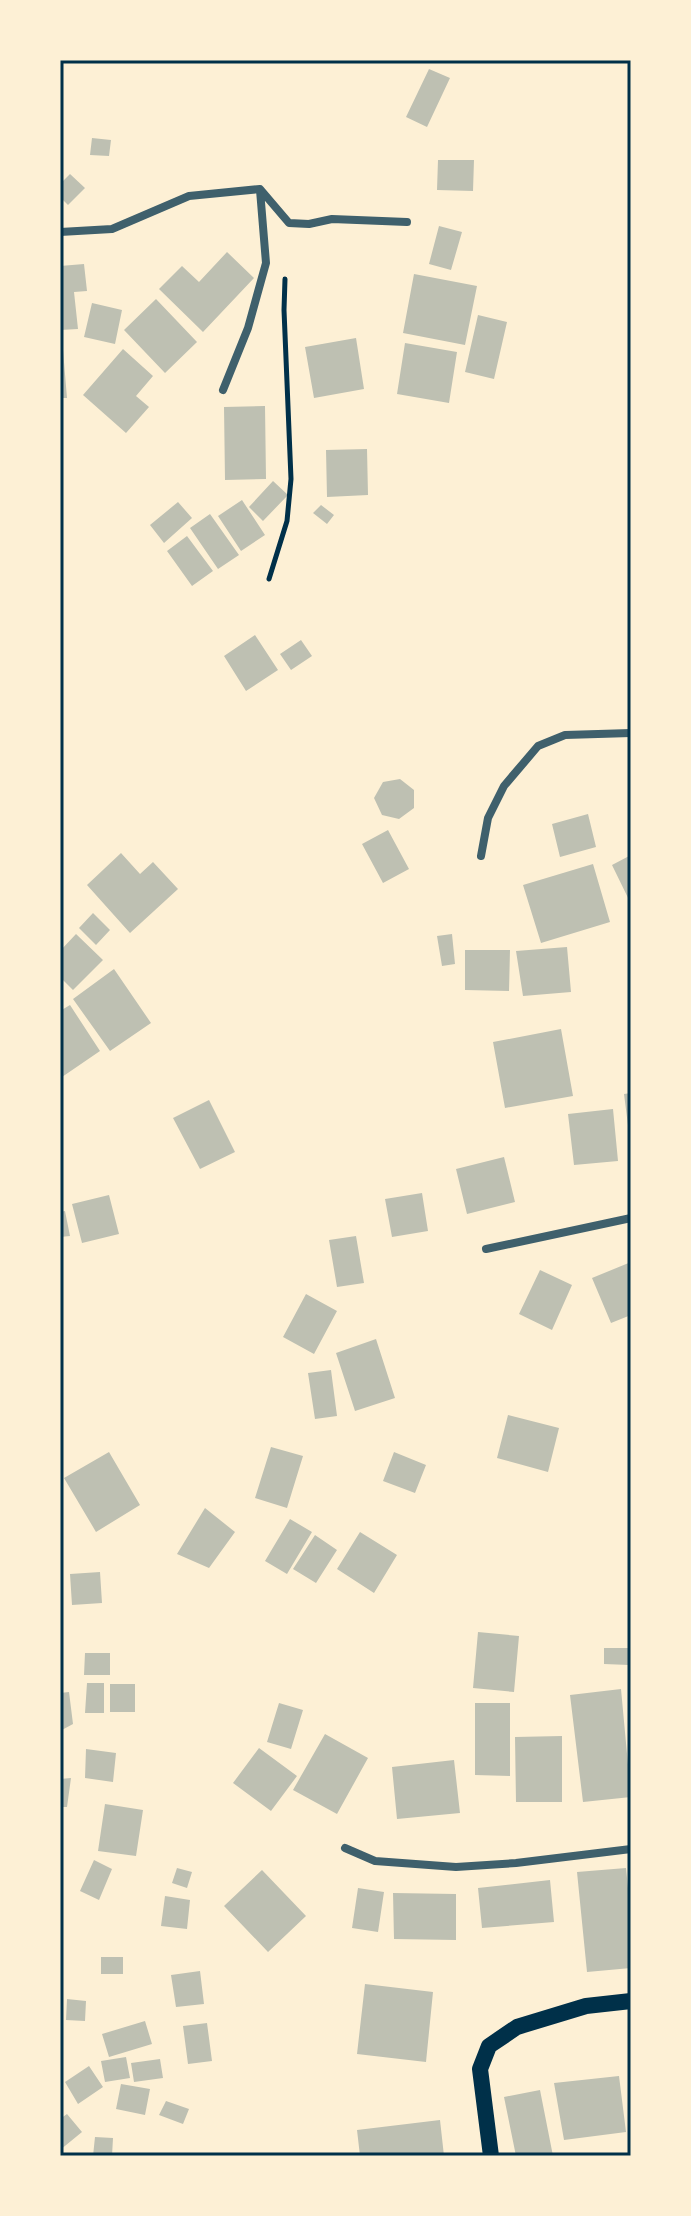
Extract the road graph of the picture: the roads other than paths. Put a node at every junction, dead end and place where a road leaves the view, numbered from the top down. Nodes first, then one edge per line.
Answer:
1 (260, 189) junction
2 (407, 222) dead end
3 (60, 232) edge
4 (223, 390) dead end
5 (631, 733) edge
6 (481, 856) dead end
7 (631, 1218) edge
8 (486, 1249) dead end
9 (345, 1848) dead end
10 (631, 1849) edge
11 (631, 2001) edge
12 (491, 2156) edge

1 - 2 street
1 - 3 street
1 - 4 street
5 - 6 street
7 - 8 street
9 - 10 street
11 - 12 main road

